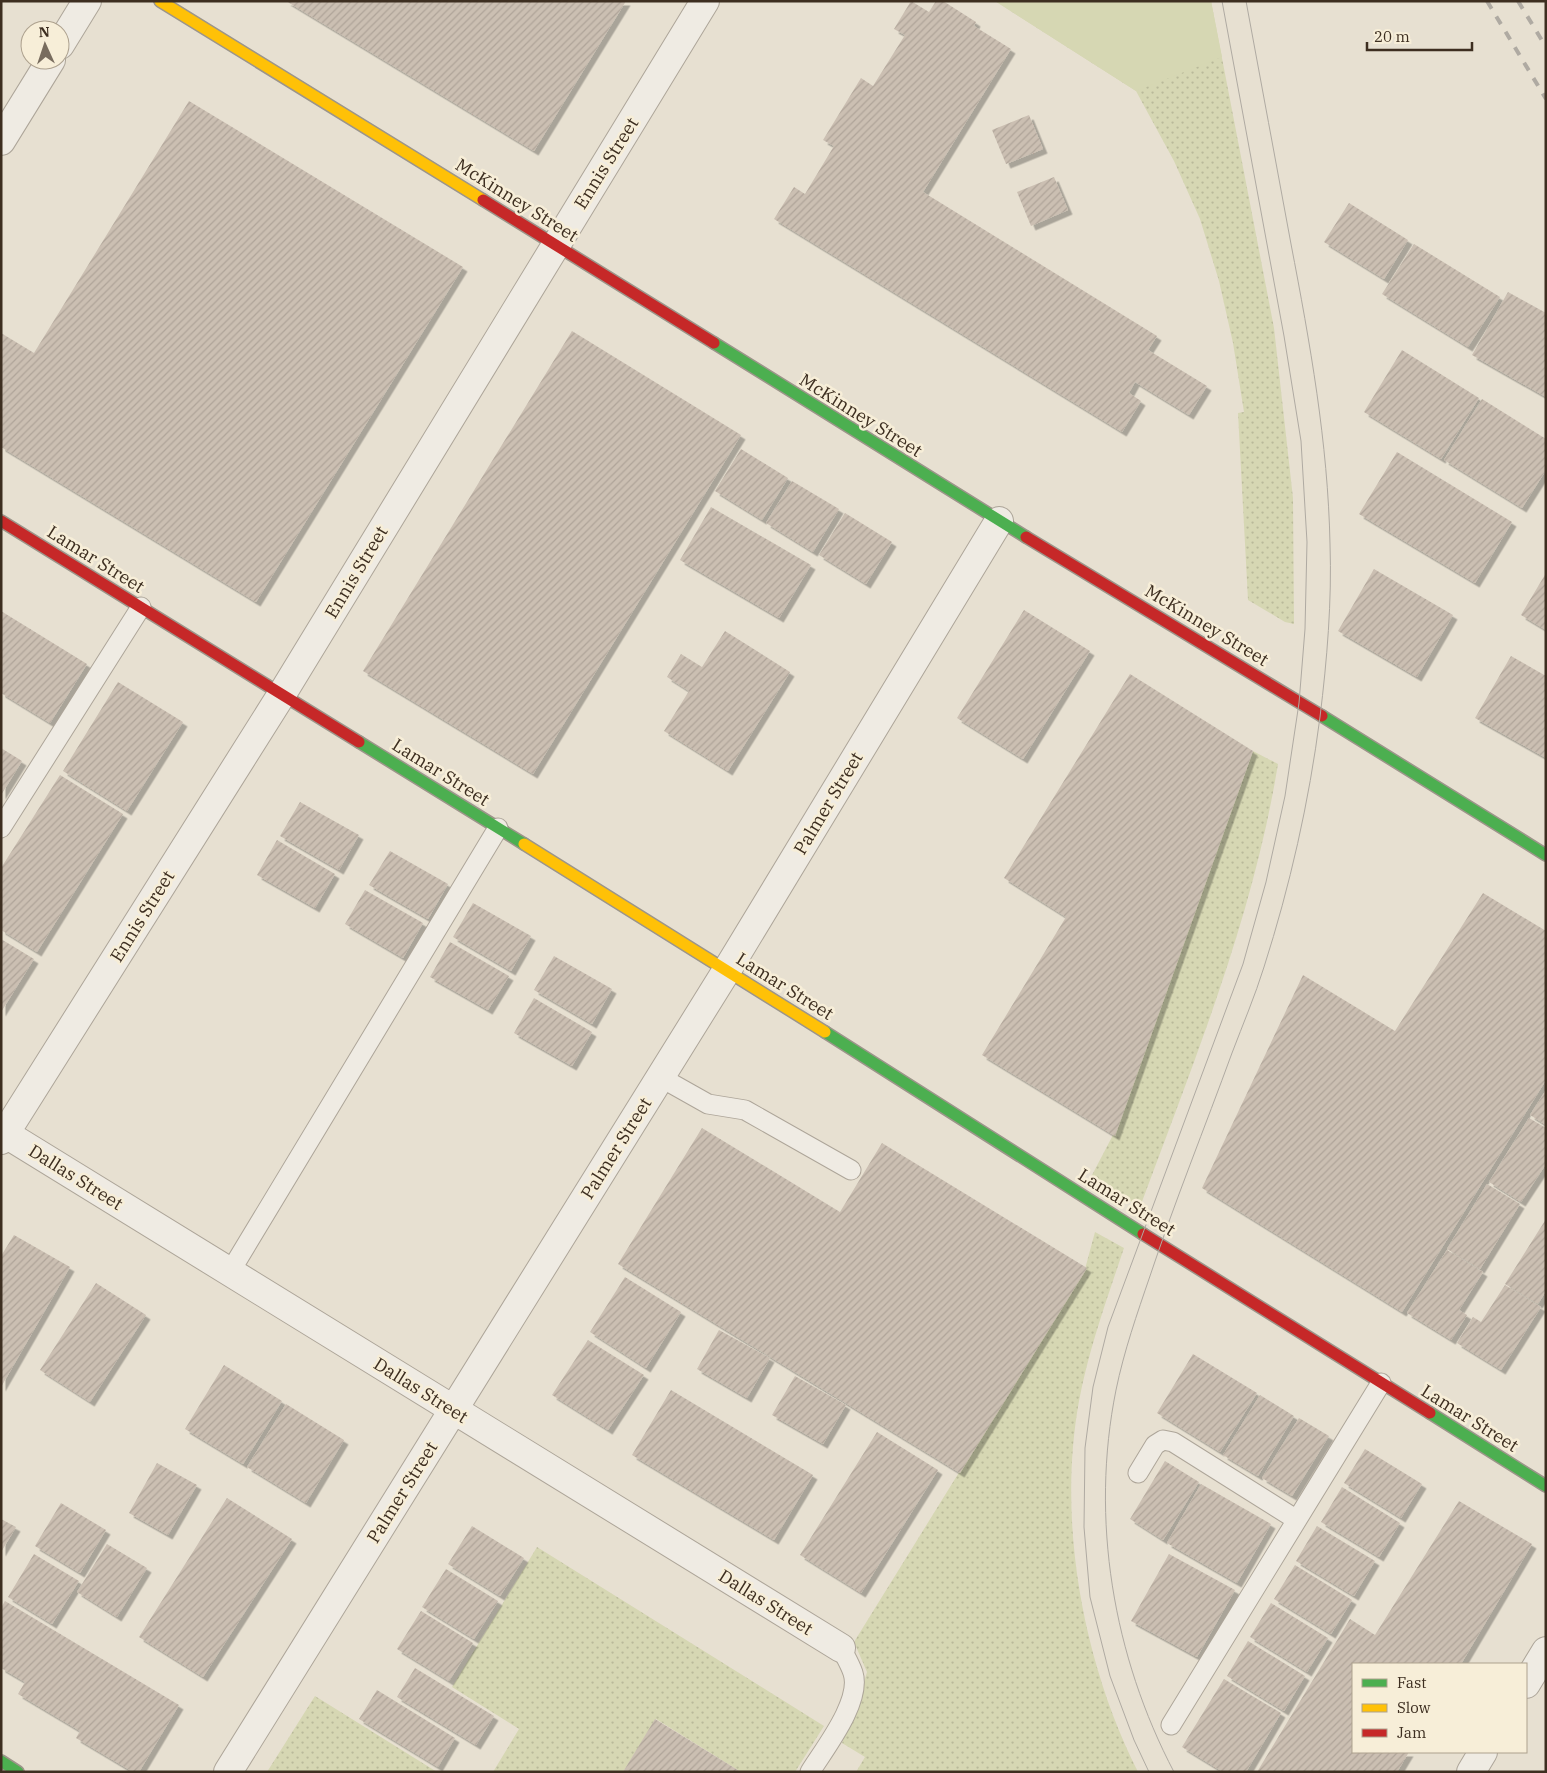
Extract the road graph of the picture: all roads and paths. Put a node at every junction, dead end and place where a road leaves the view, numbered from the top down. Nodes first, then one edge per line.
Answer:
1 (87, 1) edge
2 (160, 1) edge
3 (705, 1) edge
4 (70, 29) edge
5 (45, 70) edge
6 (1, 141) edge
7 (556, 245) junction
8 (1, 521) edge
9 (1000, 521) junction
10 (140, 607) junction
11 (282, 694) junction
12 (1, 828) edge
13 (498, 828) junction
14 (1546, 855) edge
15 (727, 970) junction
16 (660, 1077) junction
17 (3, 1135) edge
18 (851, 1170) dead end
19 (230, 1272) junction
20 (1381, 1384) junction
21 (453, 1409) junction
22 (1138, 1473) dead end
23 (1546, 1486) edge
24 (1297, 1520) junction
25 (841, 1648) joint
26 (1546, 1651) edge
27 (1527, 1682) edge
28 (1172, 1725) dead end
29 (1482, 1753) edge
30 (1, 1761) edge
31 (18, 1772) edge
32 (228, 1772) edge
33 (810, 1772) edge
34 (1471, 1772) edge

1 - 4 street
2 - 7 street, McKinney Street
3 - 7 street, Ennis Street
5 - 6 street
7 - 9 street, McKinney Street
7 - 11 street, Ennis Street
8 - 10 street, Lamar Street
9 - 14 street, McKinney Street
9 - 15 street, Palmer Street
10 - 11 street, Lamar Street
10 - 12 lane
11 - 13 street, Lamar Street
11 - 17 street, Ennis Street
13 - 15 street, Lamar Street
13 - 19 lane
15 - 16 street, Palmer Street
15 - 20 street, Lamar Street
16 - 18 lane
16 - 21 street, Palmer Street
17 - 19 street, Dallas Street
19 - 21 street, Dallas Street
20 - 23 street, Lamar Street
20 - 24 lane
21 - 25 street, Dallas Street
21 - 32 street, Palmer Street
22 - 24 lane
24 - 28 lane
25 - 33 lane
26 - 27 street
29 - 34 street
30 - 31 street

